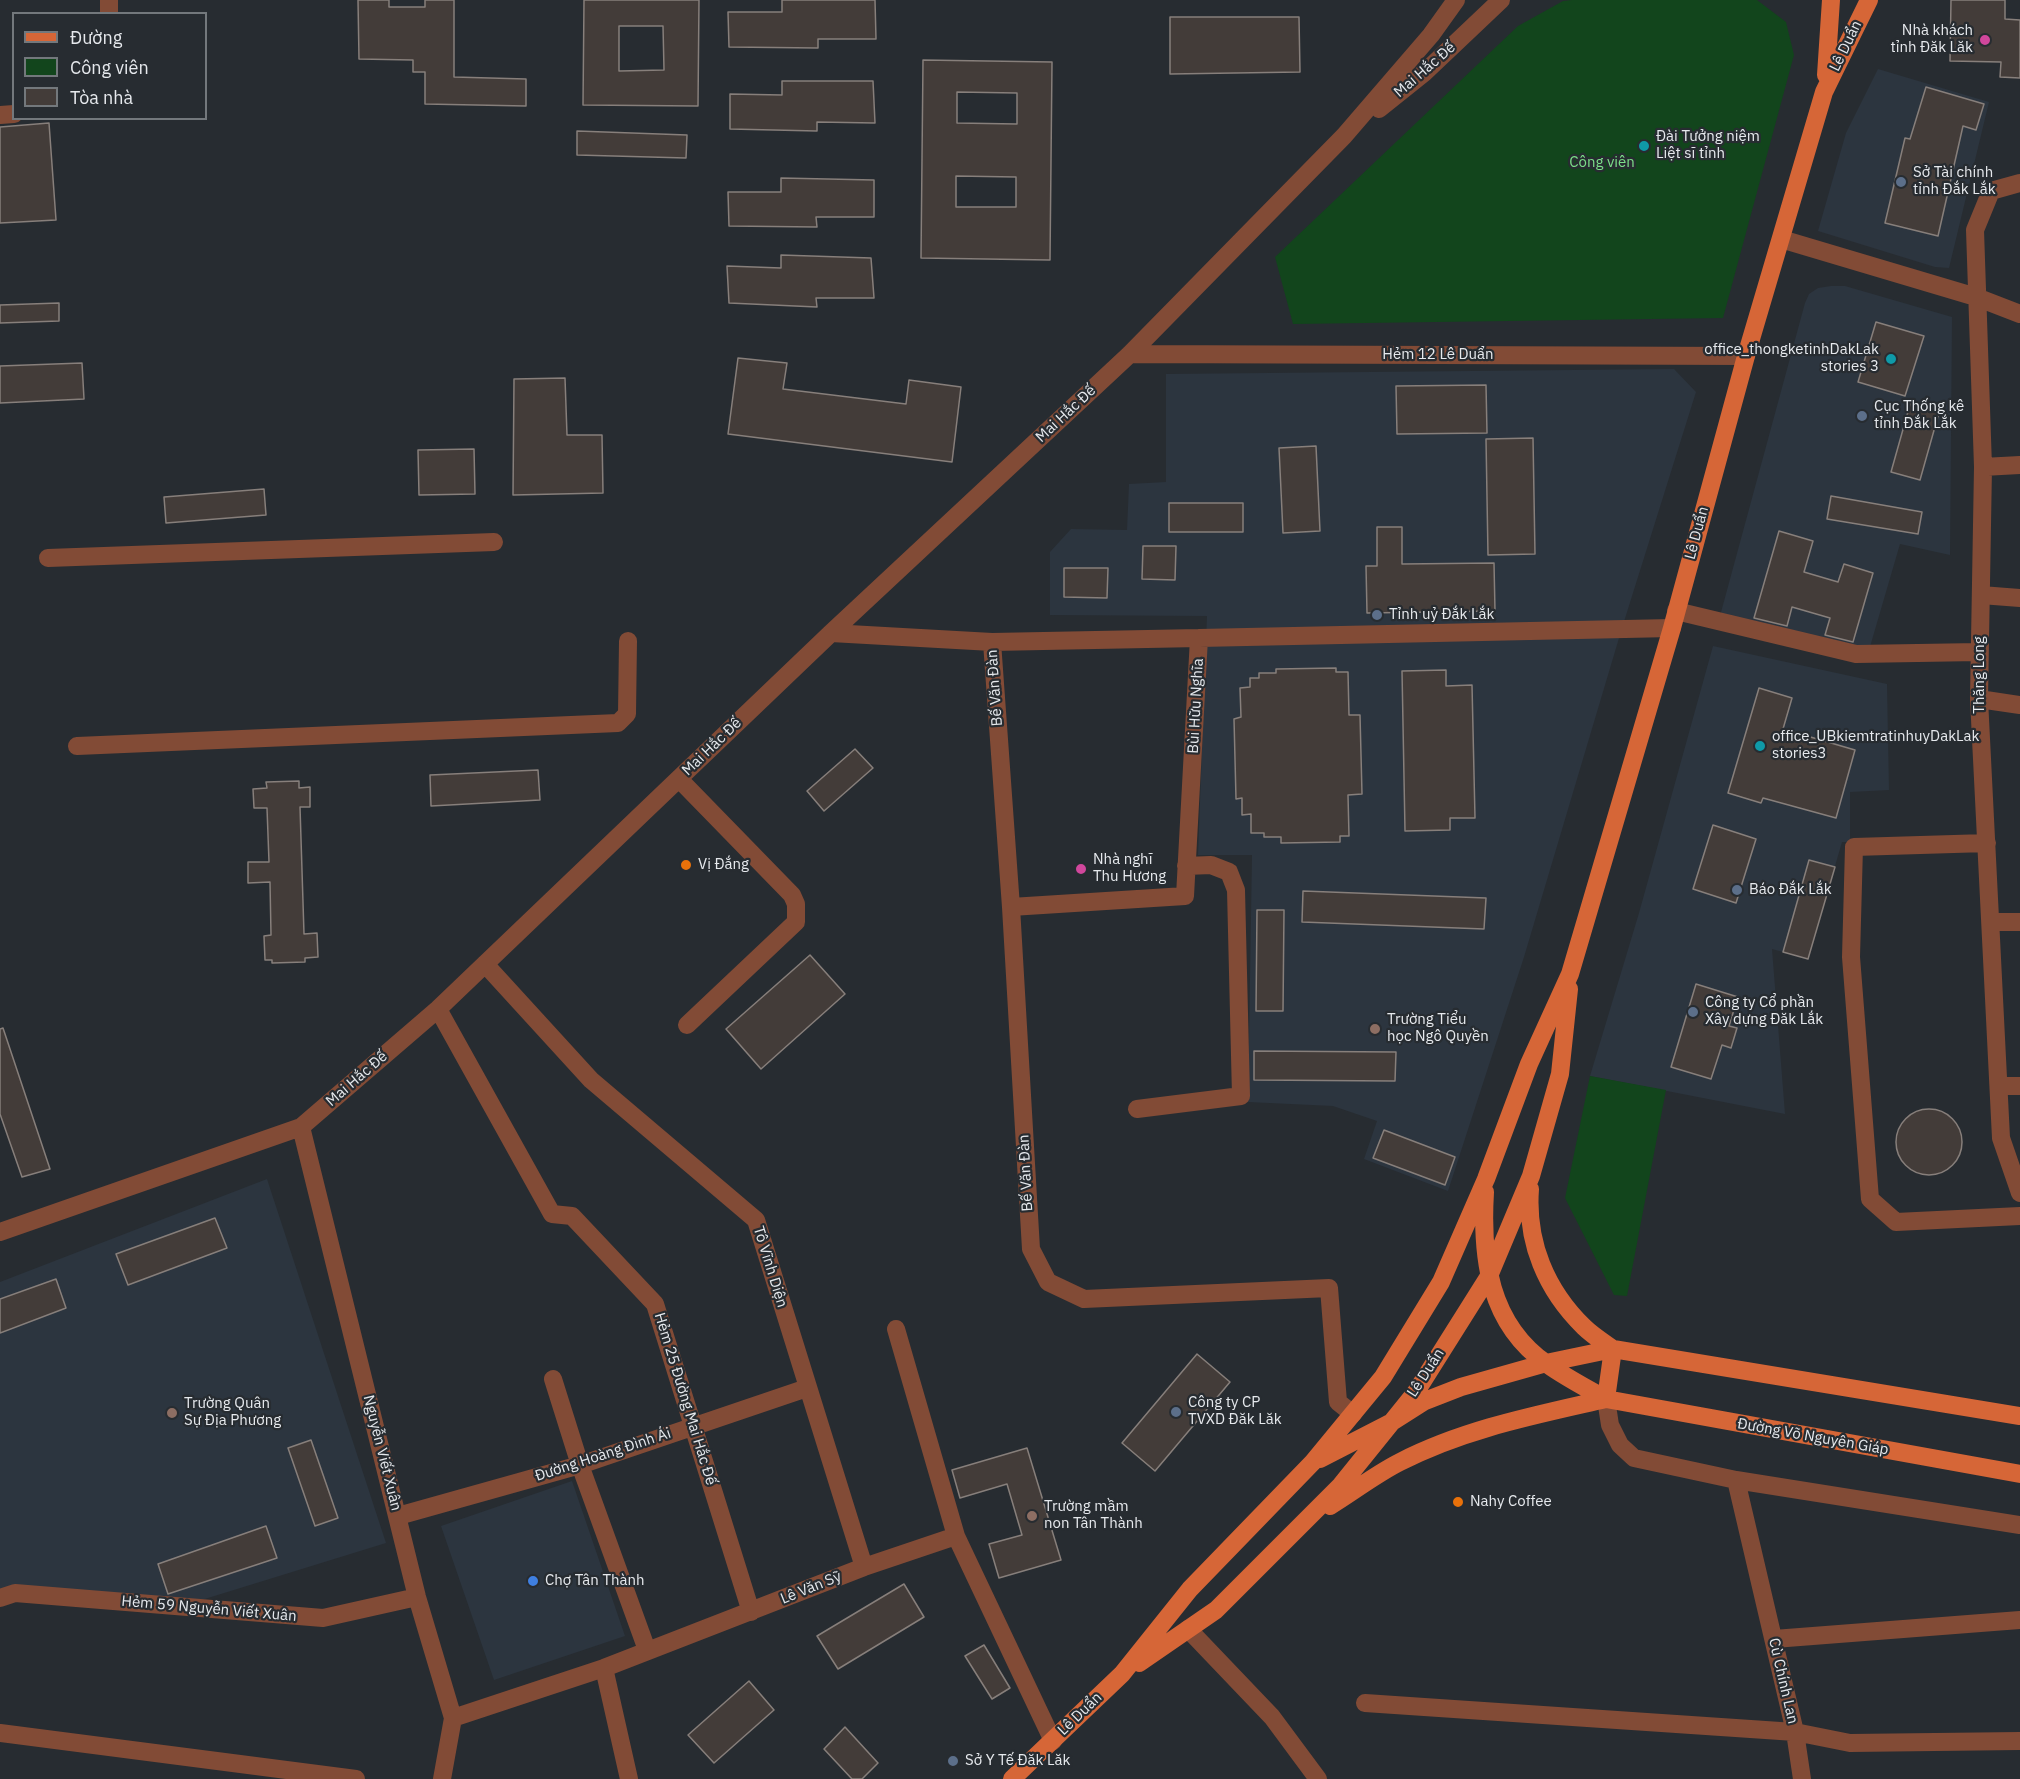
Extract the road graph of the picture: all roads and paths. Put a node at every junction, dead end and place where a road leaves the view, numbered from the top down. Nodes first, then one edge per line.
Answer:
1 (1456, 0) edge
2 (1502, 0) edge
3 (1831, 0) edge
4 (1869, 0) edge
5 (1824, 92) junction
6 (1344, 136) junction
7 (2020, 183) edge
8 (1781, 238) junction
9 (1976, 297) junction
10 (2020, 314) edge
11 (1130, 354) junction
12 (1746, 356) junction
13 (2020, 465) edge
14 (1983, 467) junction
15 (494, 542) dead end
16 (48, 558) dead end
17 (1981, 595) junction
18 (2020, 598) edge
19 (1674, 619) junction
20 (831, 633) junction
21 (1199, 638) junction
22 (628, 641) dead end
23 (992, 642) junction
24 (1980, 652) junction
25 (1980, 699) junction
26 (2020, 705) edge
27 (77, 746) dead end
28 (679, 778) junction
29 (1987, 843) junction
30 (1186, 866) junction
31 (1011, 907) junction
32 (1991, 922) junction
33 (2020, 922) edge
34 (485, 964) junction
35 (1570, 974) junction
36 (438, 1009) junction
37 (687, 1025) dead end
38 (1999, 1086) junction
39 (2020, 1086) edge
40 (1137, 1109) dead end
41 (301, 1127) junction
42 (1531, 1176) junction
43 (1486, 1179) junction
44 (2020, 1193) edge
45 (2020, 1216) edge
46 (0, 1232) edge
47 (1489, 1276) junction
48 (896, 1329) dead end
49 (1613, 1349) junction
50 (1546, 1364) junction
51 (553, 1379) dead end
52 (807, 1388) junction
53 (1606, 1399) junction
54 (1353, 1414) junction
55 (2020, 1416) edge
56 (1392, 1422) junction
57 (693, 1426) junction
58 (1313, 1462) junction
59 (580, 1465) junction
60 (2020, 1474) edge
61 (1736, 1480) junction
62 (398, 1516) junction
63 (2020, 1525) edge
64 (1300, 1526) junction
65 (956, 1536) junction
66 (864, 1567) junction
67 (417, 1597) junction
68 (0, 1598) edge
69 (752, 1612) junction
70 (2020, 1620) edge
71 (1188, 1629) junction
72 (1774, 1639) junction
73 (647, 1650) junction
74 (604, 1668) junction
75 (1122, 1674) junction
76 (1365, 1703) dead end
77 (453, 1718) junction
78 (1795, 1732) junction
79 (0, 1733) edge
80 (1053, 1741) junction
81 (2020, 1741) edge
82 (261, 1773) edge
83 (356, 1779) edge
84 (442, 1779) edge
85 (629, 1779) edge
86 (1012, 1779) edge
87 (1318, 1779) edge
88 (1802, 1779) edge

1 - 6 street, Mai Hắc Đế
2 - 6 street, Mai Hắc Đế
3 - 5 main road, Lê Duẩn
4 - 5 main road, Lê Duẩn
5 - 8 main road, Lê Duẩn
6 - 11 street, Mai Hắc Đế
7 - 9 street, Thăng Long
8 - 9 street
8 - 12 main road, Lê Duẩn
9 - 10 street
9 - 14 street, Thăng Long
11 - 12 street, Hẻm 12 Lê Duẩn
11 - 20 street, Mai Hắc Đế
12 - 19 main road, Lê Duẩn
13 - 14 street
14 - 17 street, Thăng Long
15 - 16 street
17 - 18 street
17 - 24 street, Thăng Long
19 - 21 street
19 - 24 street
19 - 35 main road, Lê Duẩn
20 - 23 street, Bùi Hữu Nghĩa
20 - 28 street, Mai Hắc Đế
21 - 23 street, Bùi Hữu Nghĩa
21 - 30 street, Bùi Hữu Nghĩa
22 - 27 street
23 - 31 street, Bế Văn Đàn
24 - 25 street, Thăng Long
25 - 26 street
25 - 29 street, Thăng Long
28 - 34 street, Mai Hắc Đế
28 - 37 street
29 - 32 street, Thăng Long
29 - 45 street
30 - 31 street, Bùi Hữu Nghĩa
30 - 40 street
31 - 54 street, Bế Văn Đàn
32 - 33 street
32 - 38 street, Thăng Long
34 - 36 street, Mai Hắc Đế
34 - 52 street, Tô Vĩnh Diện
35 - 42 main road, Lê Duẩn
35 - 43 main road, Lê Duẩn
36 - 41 street, Mai Hắc Đế
36 - 57 street, Hẻm 25 Đường Mai Hắc Đế
38 - 39 street
38 - 44 street, Thăng Long
41 - 46 street, Mai Hắc Đế
41 - 62 street, Nguyễn Viết Xuân
42 - 47 main road, Lê Duẩn
42 - 49 main road
43 - 47 main road
43 - 54 main road, Lê Duẩn
47 - 50 main road
47 - 56 main road, Lê Duẩn
48 - 65 street
49 - 50 main road
49 - 53 main road
49 - 55 main road
50 - 53 main road
50 - 56 main road
51 - 59 street
52 - 57 street, Đường Hoàng Đình Ái
52 - 66 street, Tô Vĩnh Diện
53 - 60 main road, Đường Võ Nguyên Giáp
53 - 61 street
53 - 64 main road
54 - 58 main road, Lê Duẩn
56 - 58 main road
56 - 64 main road, Lê Duẩn
57 - 59 street, Đường Hoàng Đình Ái
57 - 69 street, Hẻm 25 Đường Mai Hắc Đế
58 - 75 main road, Lê Duẩn
59 - 62 street, Đường Hoàng Đình Ái
59 - 73 street
61 - 63 street
61 - 72 street, Cù Chính Lan
62 - 67 street, Nguyễn Viết Xuân
64 - 71 main road, Lê Duẩn
65 - 66 street, Lê Văn Sỹ
65 - 80 street
66 - 69 street, Lê Văn Sỹ
67 - 68 street, Hẻm 59 Nguyễn Viết Xuân
67 - 77 street, Nguyễn Viết Xuân
69 - 73 street, Lê Văn Sỹ
70 - 72 street
71 - 75 main road, Lê Duẩn
71 - 87 street
72 - 78 street, Cù Chính Lan
73 - 74 street, Lê Văn Sỹ
74 - 77 street, Lê Văn Sỹ
74 - 85 street
75 - 80 main road, Lê Duẩn
76 - 78 street
77 - 84 street, Nguyễn Viết Xuân
78 - 81 street, Cù Chính Lan
78 - 88 street
79 - 82 street
80 - 86 main road, Lê Duẩn
82 - 83 street

